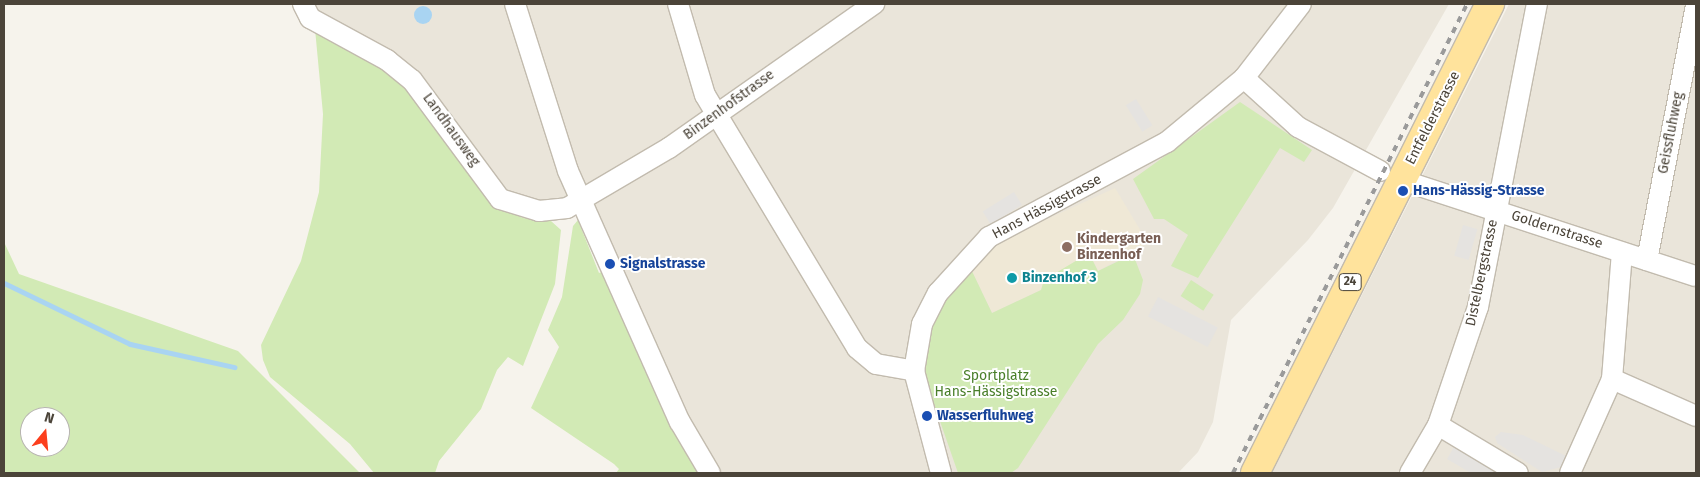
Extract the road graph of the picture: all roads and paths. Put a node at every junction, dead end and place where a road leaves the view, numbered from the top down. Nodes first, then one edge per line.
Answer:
1 (303, 4) edge
2 (515, 4) edge
3 (678, 4) edge
4 (874, 4) edge
5 (1301, 4) edge
6 (1490, 4) edge
7 (1537, 4) edge
8 (1696, 6) edge
9 (843, 12) edge
10 (1244, 78) junction
11 (716, 116) junction
12 (1380, 171) dead end
13 (1417, 185) dead end
14 (580, 200) junction
15 (1495, 210) junction
16 (1622, 252) junction
17 (1647, 260) junction
18 (1696, 276) edge
19 (914, 371) junction
20 (1612, 379) junction
21 (1696, 416) edge
22 (1438, 425) junction
23 (710, 473) edge
24 (941, 473) edge
25 (1255, 473) edge
26 (1410, 473) edge
27 (1518, 473) edge
28 (1570, 473) edge

1 - 14 street, Landhausweg
2 - 14 street
3 - 11 street
4 - 9 street, Binzenhofstrasse
5 - 10 street, Hans Hässigstrasse
6 - 25 main road, Entfelderstrasse / 24
7 - 15 street, Distelbergstrasse
8 - 17 street, Geissfluhweg
9 - 11 street, Binzenhofstrasse
10 - 12 street
10 - 19 street, Hans Hässigstrasse
11 - 14 street, Binzenhofstrasse
11 - 19 street
13 - 15 street, Goldernstrasse
14 - 23 street
15 - 16 street, Goldernstrasse
15 - 22 street, Distelbergstrasse
16 - 17 street, Goldernstrasse
16 - 20 street
17 - 18 street, Goldernstrasse
19 - 24 street, Hans Hässigstrasse
20 - 21 street
20 - 28 street
22 - 26 street, Distelbergstrasse
22 - 27 street

